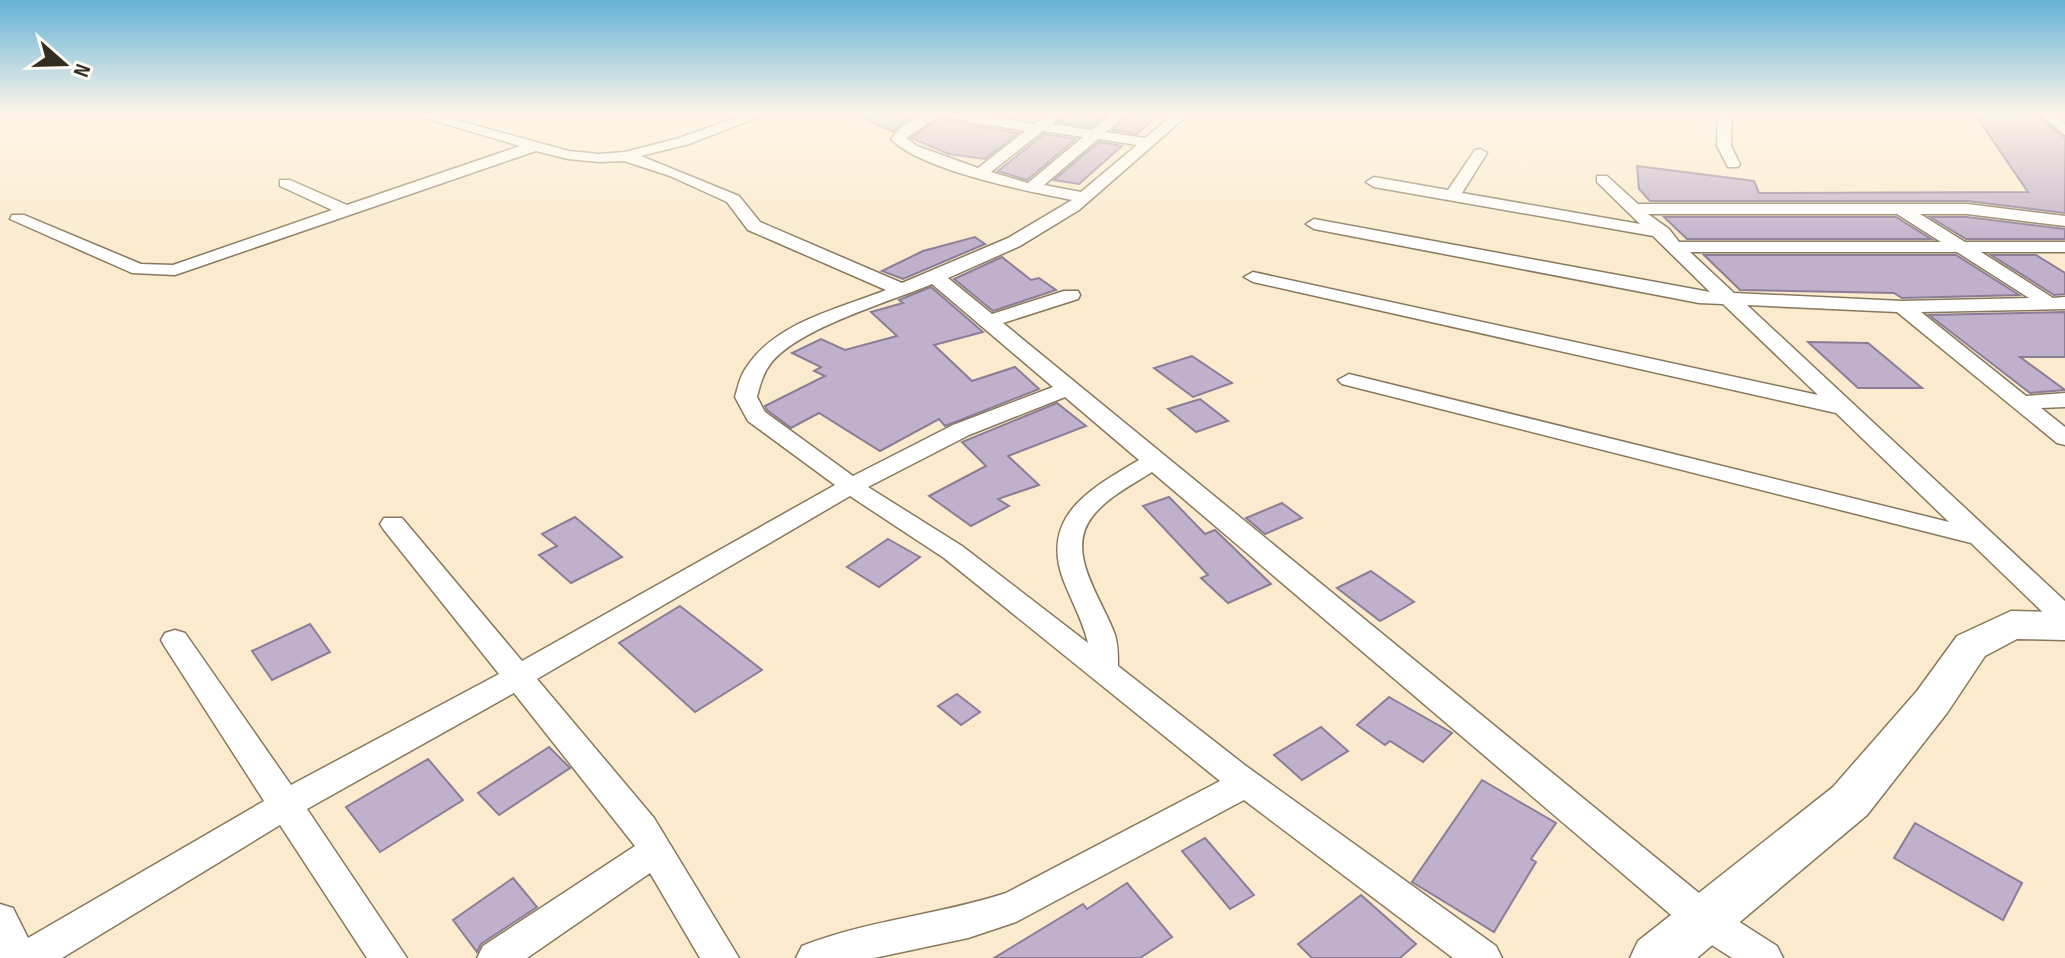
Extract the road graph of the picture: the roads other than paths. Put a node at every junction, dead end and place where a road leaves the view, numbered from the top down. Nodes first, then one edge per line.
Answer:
1 (501, 158) edge
2 (630, 158) edge
3 (935, 158) edge
4 (999, 158) edge
5 (1068, 158) edge
6 (1132, 158) edge
7 (1477, 158) edge
8 (1730, 158) edge
9 (1733, 164) dead end
10 (979, 174) junction
11 (1602, 179) dead end
12 (1374, 182) dead end
13 (285, 183) dead end
14 (1030, 189) junction
15 (1085, 197) junction
16 (1451, 198) junction
17 (1900, 208) junction
18 (1637, 209) junction
19 (347, 211) junction
20 (18, 219) dead end
21 (2065, 221) edge
22 (1314, 224) dead end
23 (1670, 240) junction
24 (1961, 246) junction
25 (2065, 247) edge
26 (935, 277) junction
27 (1253, 277) dead end
28 (902, 290) junction
29 (1071, 295) dead end
30 (1733, 300) junction
31 (2059, 306) edge
32 (1902, 307) junction
33 (987, 322) junction
34 (1349, 380) dead end
35 (1069, 388) junction
36 (2065, 400) edge
37 (2018, 403) junction
38 (1848, 408) junction
39 (2065, 438) edge
40 (1155, 460) junction
41 (851, 486) junction
42 (393, 524) dead end
43 (1983, 538) junction
44 (2065, 617) edge
45 (2065, 626) edge
46 (175, 640) dead end
47 (1103, 671) junction
48 (518, 677) junction
49 (1246, 783) junction
50 (285, 805) junction
51 (657, 850) junction
52 (1703, 919) junction
53 (0, 920) edge
54 (18, 958) edge
55 (28, 958) edge
56 (388, 958) edge
57 (496, 958) edge
58 (720, 958) edge
59 (815, 958) edge
60 (1483, 958) edge
61 (1657, 958) edge
62 (1764, 958) edge

1 - 19 street
2 - 28 street
3 - 10 street
4 - 10 street
5 - 14 street
6 - 15 street
7 - 16 street
8 - 9 street
10 - 14 street
11 - 18 street
12 - 16 street
13 - 19 street
14 - 15 street
15 - 26 street
16 - 23 street
17 - 18 street
17 - 21 street
17 - 24 street
18 - 23 street
19 - 20 street
22 - 30 street
23 - 24 street
23 - 30 street
24 - 25 street
24 - 31 street
26 - 28 street
26 - 33 street
27 - 38 street
28 - 41 street
29 - 33 street
30 - 32 street
30 - 38 street
31 - 32 street
32 - 37 street
33 - 35 street
34 - 43 street
35 - 40 street
35 - 41 street
36 - 37 street
37 - 39 street
38 - 43 street
40 - 47 street
40 - 52 street
41 - 47 street
41 - 48 street
42 - 48 street
43 - 44 street
45 - 52 street
46 - 50 street
47 - 49 street
48 - 50 street
48 - 51 street
49 - 59 street
49 - 60 street
50 - 55 street
50 - 56 street
51 - 57 street
51 - 58 street
52 - 61 street
52 - 62 street
53 - 54 street

